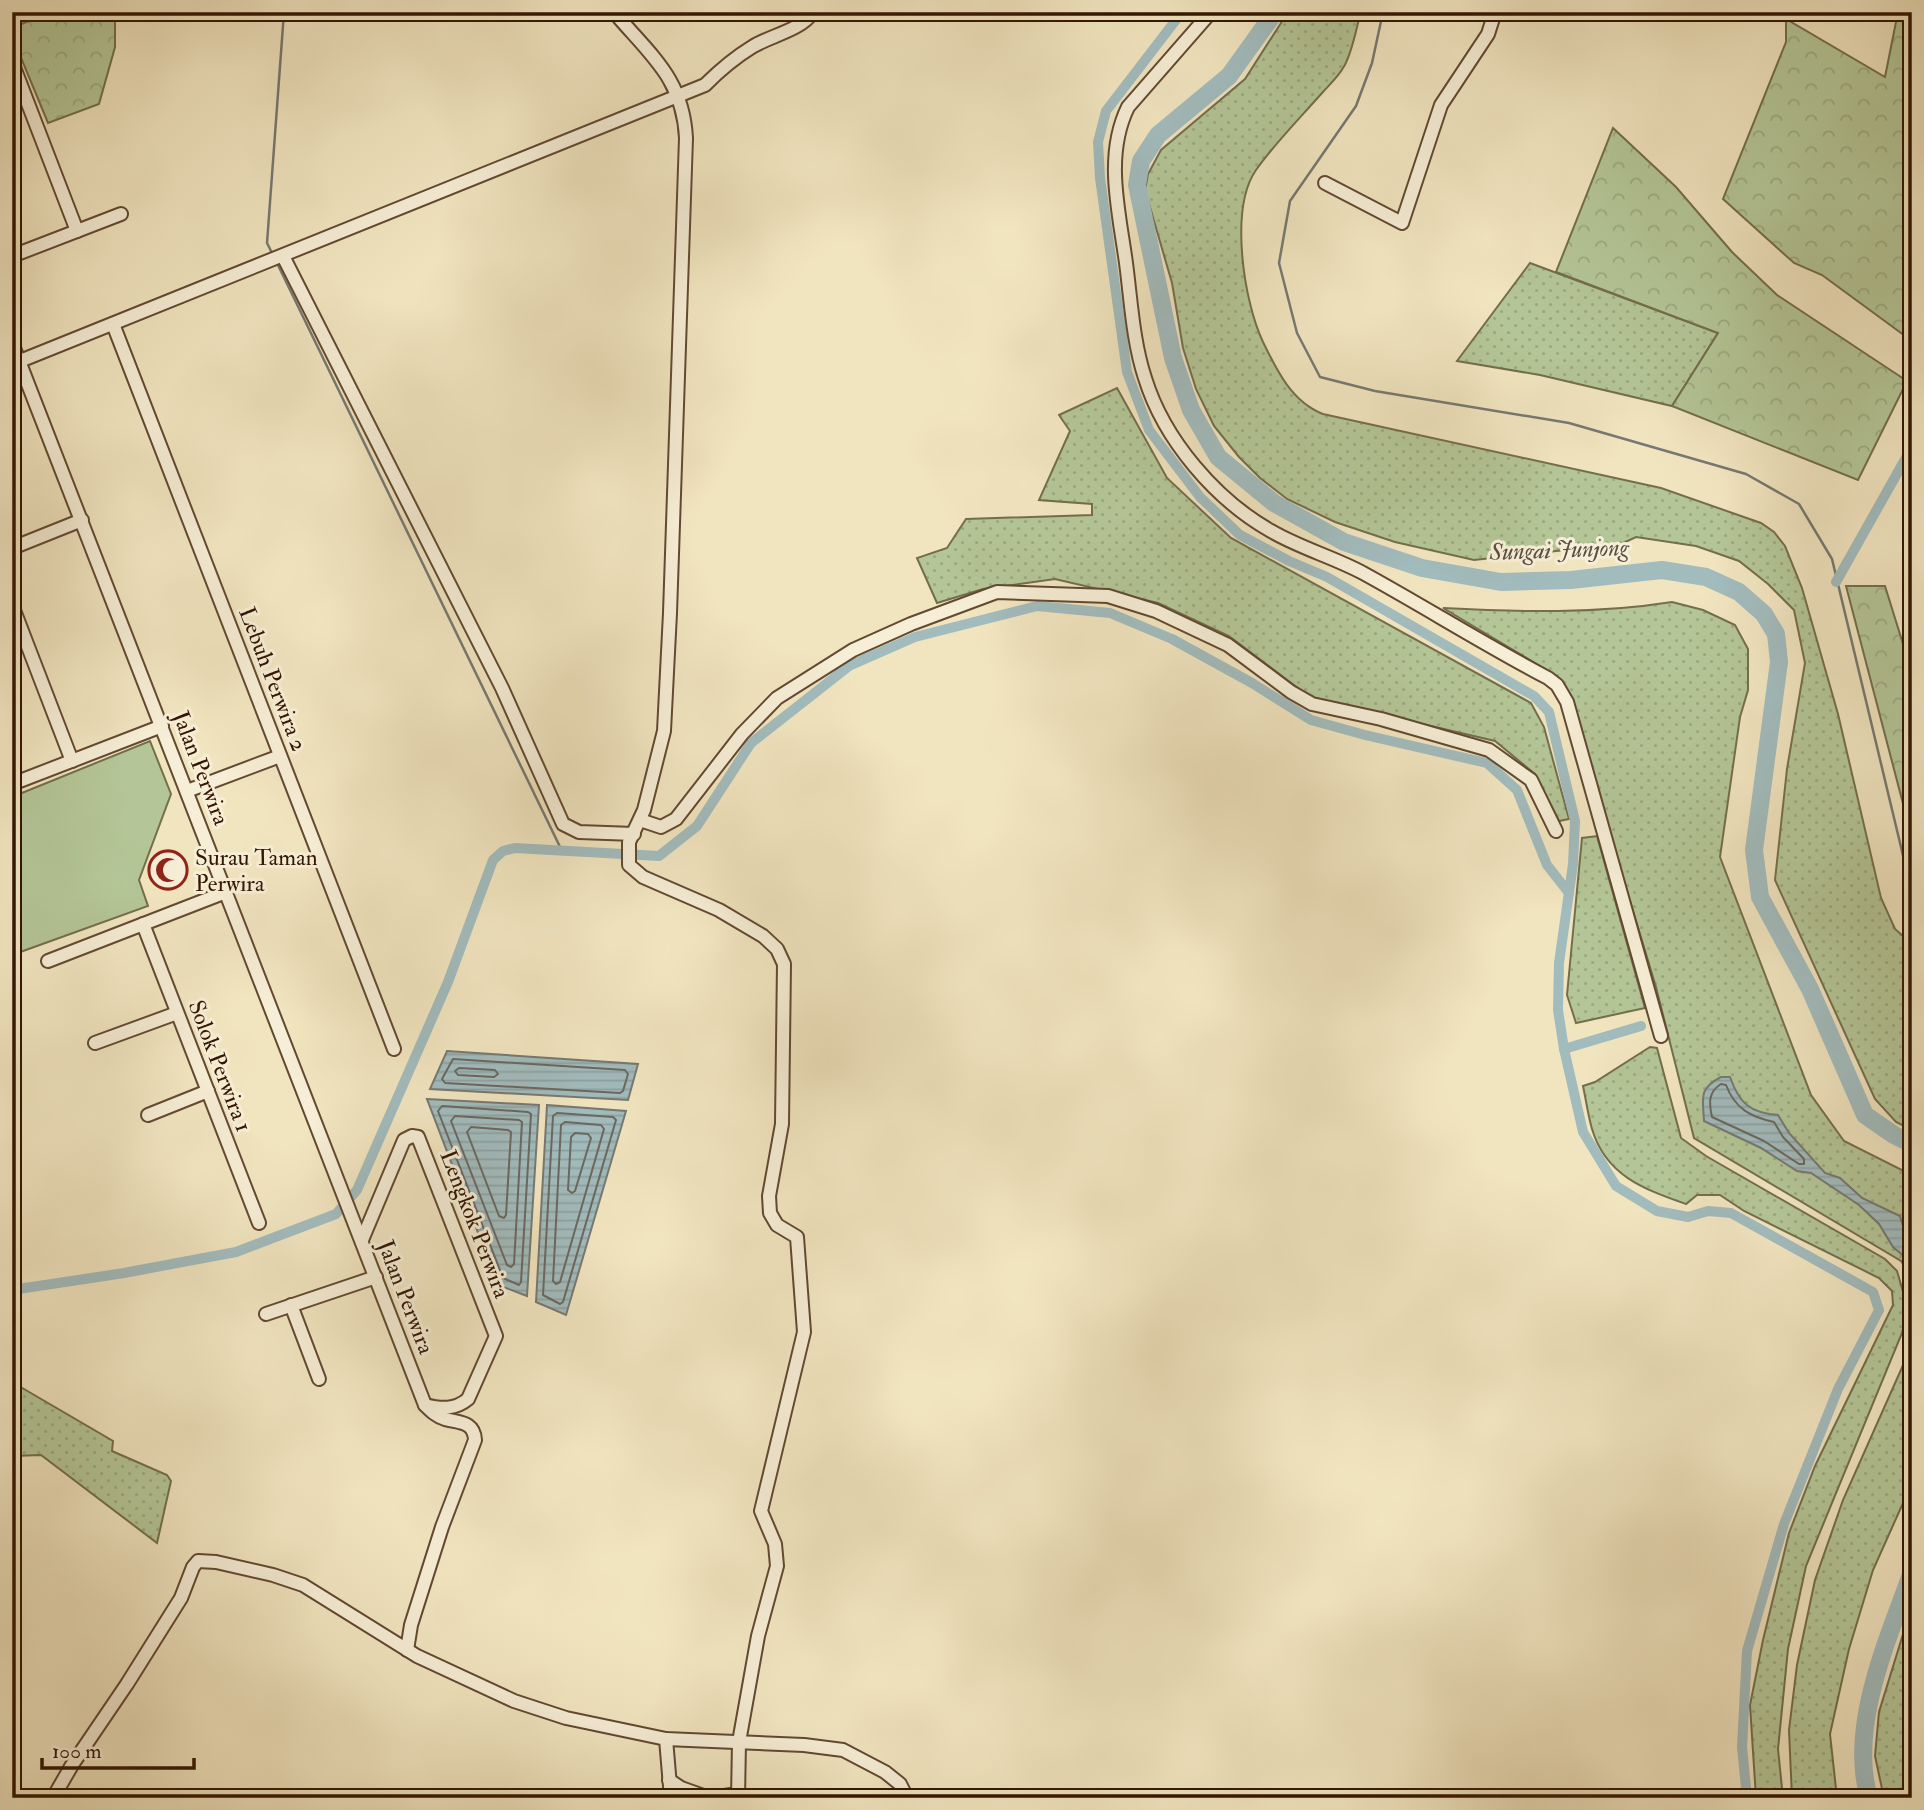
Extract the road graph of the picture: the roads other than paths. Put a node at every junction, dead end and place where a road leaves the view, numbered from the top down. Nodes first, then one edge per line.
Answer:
1 (614, 12) edge
2 (813, 12) edge
3 (1211, 12) edge
4 (1495, 12) edge
5 (12, 62) edge
6 (679, 97) junction
7 (1325, 183) dead end
8 (121, 214) dead end
9 (77, 231) junction
10 (12, 256) edge
11 (281, 257) junction
12 (113, 324) junction
13 (12, 343) edge
14 (19, 361) junction
15 (82, 520) junction
16 (12, 548) edge
17 (12, 605) edge
18 (162, 726) junction
19 (280, 756) junction
20 (72, 761) junction
21 (12, 784) edge
22 (187, 791) junction
23 (640, 820) junction
24 (1556, 831) dead end
25 (631, 838) junction
26 (226, 892) junction
27 (143, 924) junction
28 (48, 961) dead end
29 (177, 1013) junction
30 (1661, 1036) dead end
31 (95, 1043) dead end
32 (394, 1049) dead end
33 (208, 1091) junction
34 (148, 1115) dead end
35 (259, 1223) dead end
36 (362, 1240) junction
37 (376, 1277) junction
38 (290, 1305) junction
39 (266, 1314) dead end
40 (319, 1379) dead end
41 (425, 1405) junction
42 (407, 1650) junction
43 (666, 1739) junction
44 (739, 1742) junction
45 (669, 1780) junction
46 (738, 1796) edge
47 (53, 1798) edge
48 (671, 1798) edge
49 (711, 1798) edge
50 (907, 1798) edge

1 - 6 street
2 - 6 street
3 - 30 street
4 - 7 street
5 - 9 street
6 - 11 street
6 - 23 street
8 - 9 street
9 - 10 street
11 - 12 street
11 - 25 street
12 - 14 street
12 - 19 street, Lebuh Perwira 2
13 - 14 street, Jalan Perwira
14 - 15 street, Jalan Perwira
15 - 16 street
15 - 18 street, Jalan Perwira
17 - 20 street
18 - 20 street
18 - 22 street, Jalan Perwira
19 - 22 street
19 - 32 street, Lebuh Perwira 2
20 - 21 street
22 - 26 street, Jalan Perwira
23 - 24 street
23 - 25 street
25 - 44 street
26 - 27 street
26 - 36 street, Jalan Perwira
27 - 28 street
27 - 29 street, Solok Perwira 1
29 - 31 street
29 - 33 street, Solok Perwira 1
33 - 34 street
33 - 35 street, Solok Perwira 1
36 - 37 street, Jalan Perwira
36 - 41 street, Lengkok Perwira
37 - 38 street
37 - 41 street, Jalan Perwira
38 - 39 street
38 - 40 street
41 - 42 street
42 - 43 street
42 - 47 street
43 - 44 street
43 - 45 street
44 - 46 street
44 - 50 street
45 - 48 street
45 - 49 street
46 - 49 street

